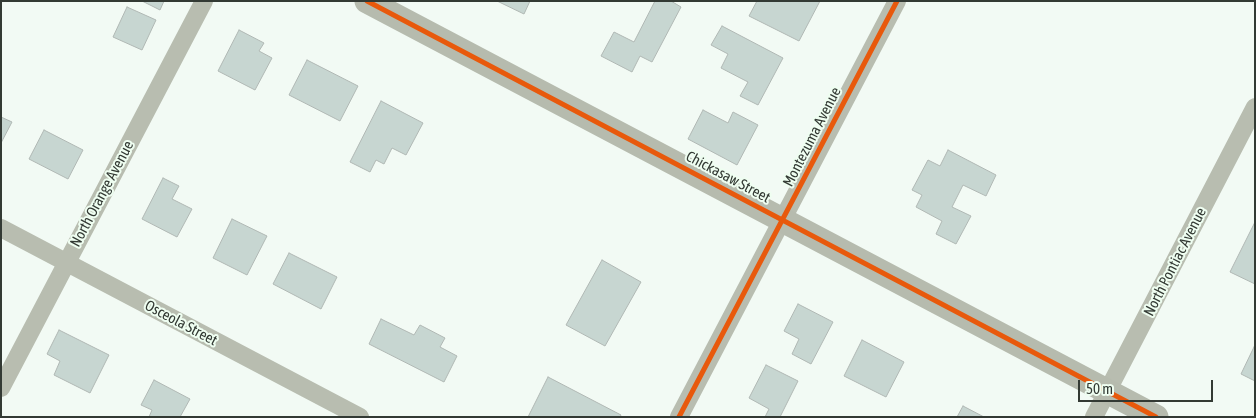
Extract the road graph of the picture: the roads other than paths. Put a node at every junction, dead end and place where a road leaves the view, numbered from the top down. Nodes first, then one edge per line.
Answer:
1 (204, 1) edge
2 (367, 1) edge
3 (896, 1) edge
4 (1255, 107) edge
5 (784, 220) junction
6 (1, 228) edge
7 (66, 262) junction
8 (1, 388) edge
9 (1108, 391) junction
10 (360, 417) edge
11 (679, 417) edge
12 (1094, 417) edge
13 (1156, 417) edge

1 - 7 street, North Orange Avenue
2 - 5 street, Chickasaw Street
3 - 5 street, Montezuma Avenue
4 - 9 street, North Pontiac Avenue
5 - 9 street, Chickasaw Street
5 - 11 street, Montezuma Avenue
6 - 7 street, Osceola Street
7 - 8 street, North Orange Avenue
7 - 10 street, Osceola Street
9 - 12 street, North Pontiac Avenue
9 - 13 street, Chickasaw Street

